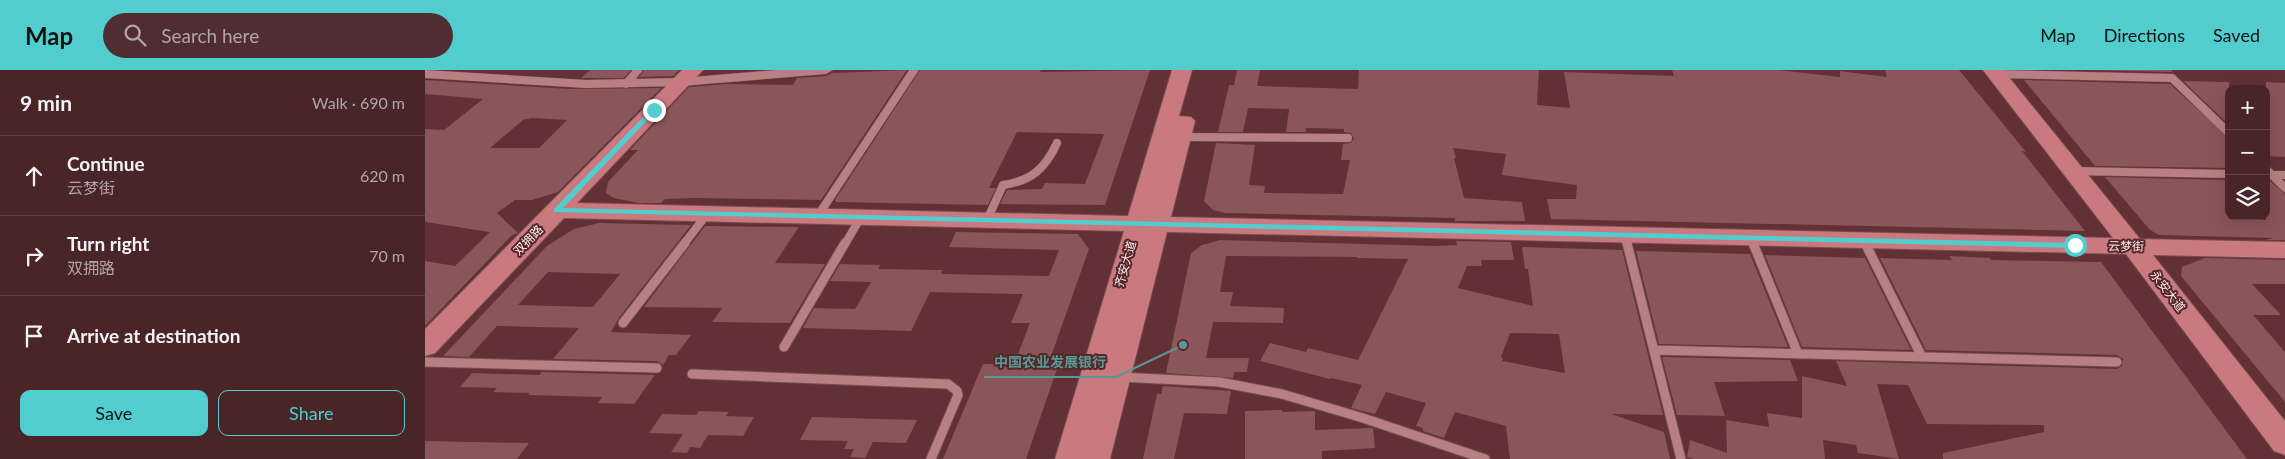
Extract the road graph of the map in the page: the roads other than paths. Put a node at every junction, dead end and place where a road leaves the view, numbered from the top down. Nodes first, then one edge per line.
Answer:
1 (638, 70) edge
2 (826, 70) edge
3 (914, 70) edge
4 (1182, 70) edge
5 (1198, 70) edge
6 (1994, 72) edge
7 (425, 74) edge
8 (687, 76) edge
9 (626, 84) junction
10 (2226, 130) edge
11 (1180, 136) junction
12 (1348, 138) dead end
13 (1057, 143) dead end
14 (2074, 171) junction
15 (2270, 173) edge
16 (2225, 174) edge
17 (2270, 175) edge
18 (2285, 175) edge
19 (2285, 188) edge
20 (557, 210) junction
21 (707, 214) junction
22 (817, 216) junction
23 (861, 217) junction
24 (987, 220) junction
25 (1147, 224) junction
26 (1625, 235) junction
27 (1751, 238) junction
28 (1863, 240) junction
29 (2133, 246) junction
30 (2285, 250) edge
31 (623, 323) dead end
32 (425, 346) edge
33 (784, 347) dead end
34 (1654, 350) junction
35 (1798, 354) junction
36 (1921, 357) junction
37 (425, 362) edge
38 (2117, 362) dead end
39 (657, 368) dead end
40 (692, 374) dead end
41 (1116, 377) junction
42 (2285, 443) edge
43 (931, 459) edge
44 (1070, 459) edge
45 (1095, 459) edge
46 (1485, 459) edge
47 (1681, 459) edge

1 - 9 lane
2 - 8 street
3 - 22 lane
4 - 25 street, 齐安大道
5 - 11 street, 齐安大道
6 - 10 lane
6 - 14 street, 永安大道
7 - 9 lane
8 - 9 lane
8 - 20 street, 双拥路
11 - 12 lane
11 - 25 street, 齐安大道
13 - 24 lane
14 - 16 lane
14 - 29 street, 永安大道
15 - 18 lane
17 - 19 lane
20 - 21 street, 云梦街
20 - 32 street, 双拥路
21 - 22 street, 云梦街
21 - 31 lane
22 - 23 street, 云梦街
23 - 24 street, 云梦街
23 - 33 lane
24 - 25 street, 云梦街
25 - 26 street, 云梦街
25 - 41 street, 齐安大道
25 - 44 street, 齐安大道
26 - 27 street, 云梦街
26 - 34 lane
27 - 28 street, 云梦街
27 - 35 lane
28 - 29 street, 云梦街
28 - 36 lane
29 - 30 street, 云梦街
29 - 42 street, 永安大道
34 - 35 lane
34 - 47 lane
35 - 36 lane
36 - 38 lane
37 - 39 lane
40 - 43 lane
41 - 45 street, 齐安大道
41 - 46 lane

